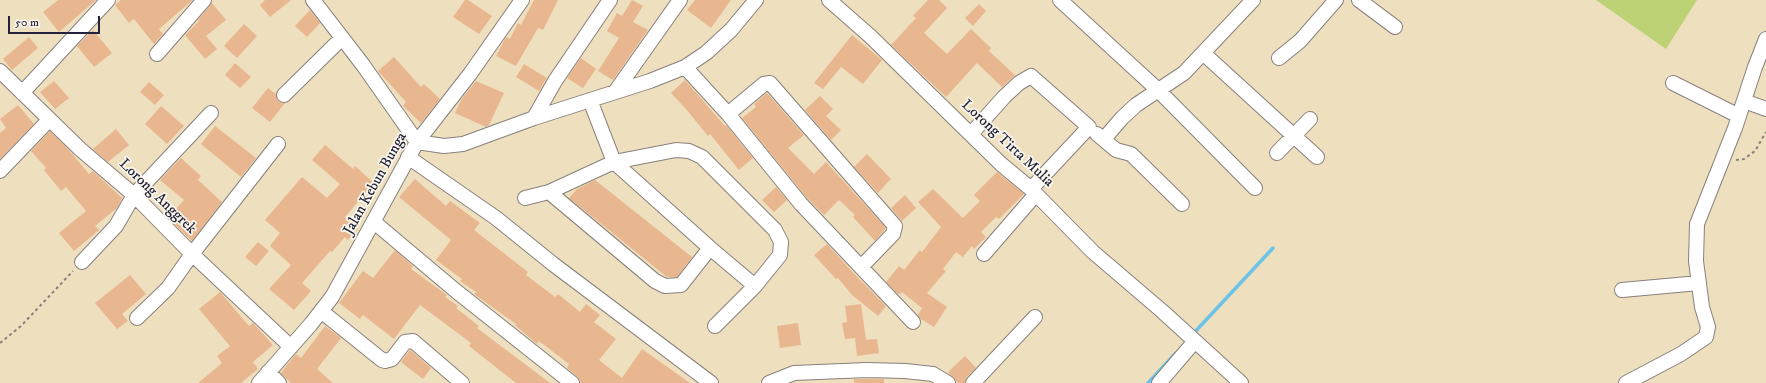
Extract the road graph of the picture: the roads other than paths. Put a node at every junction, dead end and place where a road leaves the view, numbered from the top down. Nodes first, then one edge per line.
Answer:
1 (108, 0) edge
2 (204, 0) edge
3 (313, 0) edge
4 (610, 0) edge
5 (680, 0) edge
6 (756, 0) edge
7 (829, 0) edge
8 (1060, 0) edge
9 (1253, 0) edge
10 (1336, 0) edge
11 (1359, 0) edge
12 (518, 1) edge
13 (1395, 28) dead end
14 (342, 38) junction
15 (1766, 39) edge
16 (1203, 53) junction
17 (157, 54) dead end
18 (1279, 58) dead end
19 (685, 67) junction
20 (2, 77) edge
21 (1673, 83) dead end
22 (1158, 90) junction
23 (615, 92) junction
24 (22, 93) junction
25 (284, 95) dead end
26 (590, 100) junction
27 (1744, 101) junction
28 (1766, 109) edge
29 (211, 113) dead end
30 (728, 114) junction
31 (1739, 116) junction
32 (534, 118) junction
33 (1310, 119) dead end
34 (49, 120) junction
35 (1089, 127) junction
36 (971, 134) junction
37 (1294, 136) junction
38 (1104, 139) junction
39 (417, 142) junction
40 (278, 144) dead end
41 (1277, 153) dead end
42 (408, 157) junction
43 (1317, 157) dead end
44 (614, 162) junction
45 (0, 171) edge
46 (1255, 188) dead end
47 (1033, 191) junction
48 (549, 192) junction
49 (134, 195) junction
50 (525, 198) dead end
51 (1182, 204) dead end
52 (374, 222) junction
53 (710, 248) junction
54 (192, 254) junction
55 (984, 254) dead end
56 (82, 262) road end
57 (861, 268) junction
58 (1699, 283) junction
59 (755, 286) junction
60 (1622, 290) dead end
61 (321, 311) junction
62 (1035, 317) dead end
63 (137, 318) dead end
64 (913, 322) dead end
65 (714, 326) dead end
66 (1190, 337) junction
67 (291, 347) junction
68 (268, 372) junction
69 (259, 383) edge
70 (279, 383) edge
71 (462, 383) edge
72 (572, 383) edge
73 (711, 383) edge
74 (769, 383) edge
75 (948, 383) edge
76 (973, 383) edge
77 (1159, 383) edge
78 (1241, 383) edge
79 (1626, 383) edge

1 - 24 street
2 - 17 street
3 - 14 street
4 - 32 street
5 - 23 street
6 - 19 street
7 - 36 street, Lorong Tirta Mulia
8 - 22 street
9 - 16 street
10 - 18 street
11 - 13 street
12 - 39 street, Jalan Kebun Bunga
14 - 25 street
14 - 39 street
15 - 27 street
16 - 22 street
16 - 37 street
19 - 23 street
19 - 30 street
20 - 24 street, Lorong Anggrek
21 - 31 street
22 - 38 street
22 - 46 street
23 - 26 street
24 - 34 street, Lorong Anggrek
26 - 32 street
26 - 44 street
27 - 28 street
27 - 31 street
29 - 49 street
30 - 57 street
30 - 57 street
31 - 58 street
32 - 39 street
33 - 37 street
34 - 45 street
34 - 49 street, Lorong Anggrek
35 - 36 street
35 - 38 street
35 - 47 street
36 - 47 street, Lorong Tirta Mulia
37 - 41 street
37 - 43 street
38 - 51 street
39 - 42 street, Jalan Kebun Bunga
40 - 54 street
42 - 52 street, Jalan Kebun Bunga
42 - 73 street
44 - 48 street
44 - 53 street
44 - 59 street
47 - 55 street
47 - 66 street, Lorong Tirta Mulia
48 - 50 street
48 - 53 street
49 - 54 street, Lorong Anggrek
49 - 56 street
52 - 61 street, Jalan Kebun Bunga
52 - 72 street
53 - 59 street
54 - 63 street
54 - 67 street, Lorong Anggrek
57 - 64 street
58 - 60 street
58 - 79 street
59 - 65 street
61 - 67 street, Jalan Kebun Bunga
61 - 71 street
62 - 76 street
66 - 77 street
66 - 78 street, Lorong Tirta Mulia
67 - 68 street, Jalan Kebun Bunga
68 - 69 street, Jalan Kebun Bunga
68 - 70 street
74 - 75 street

